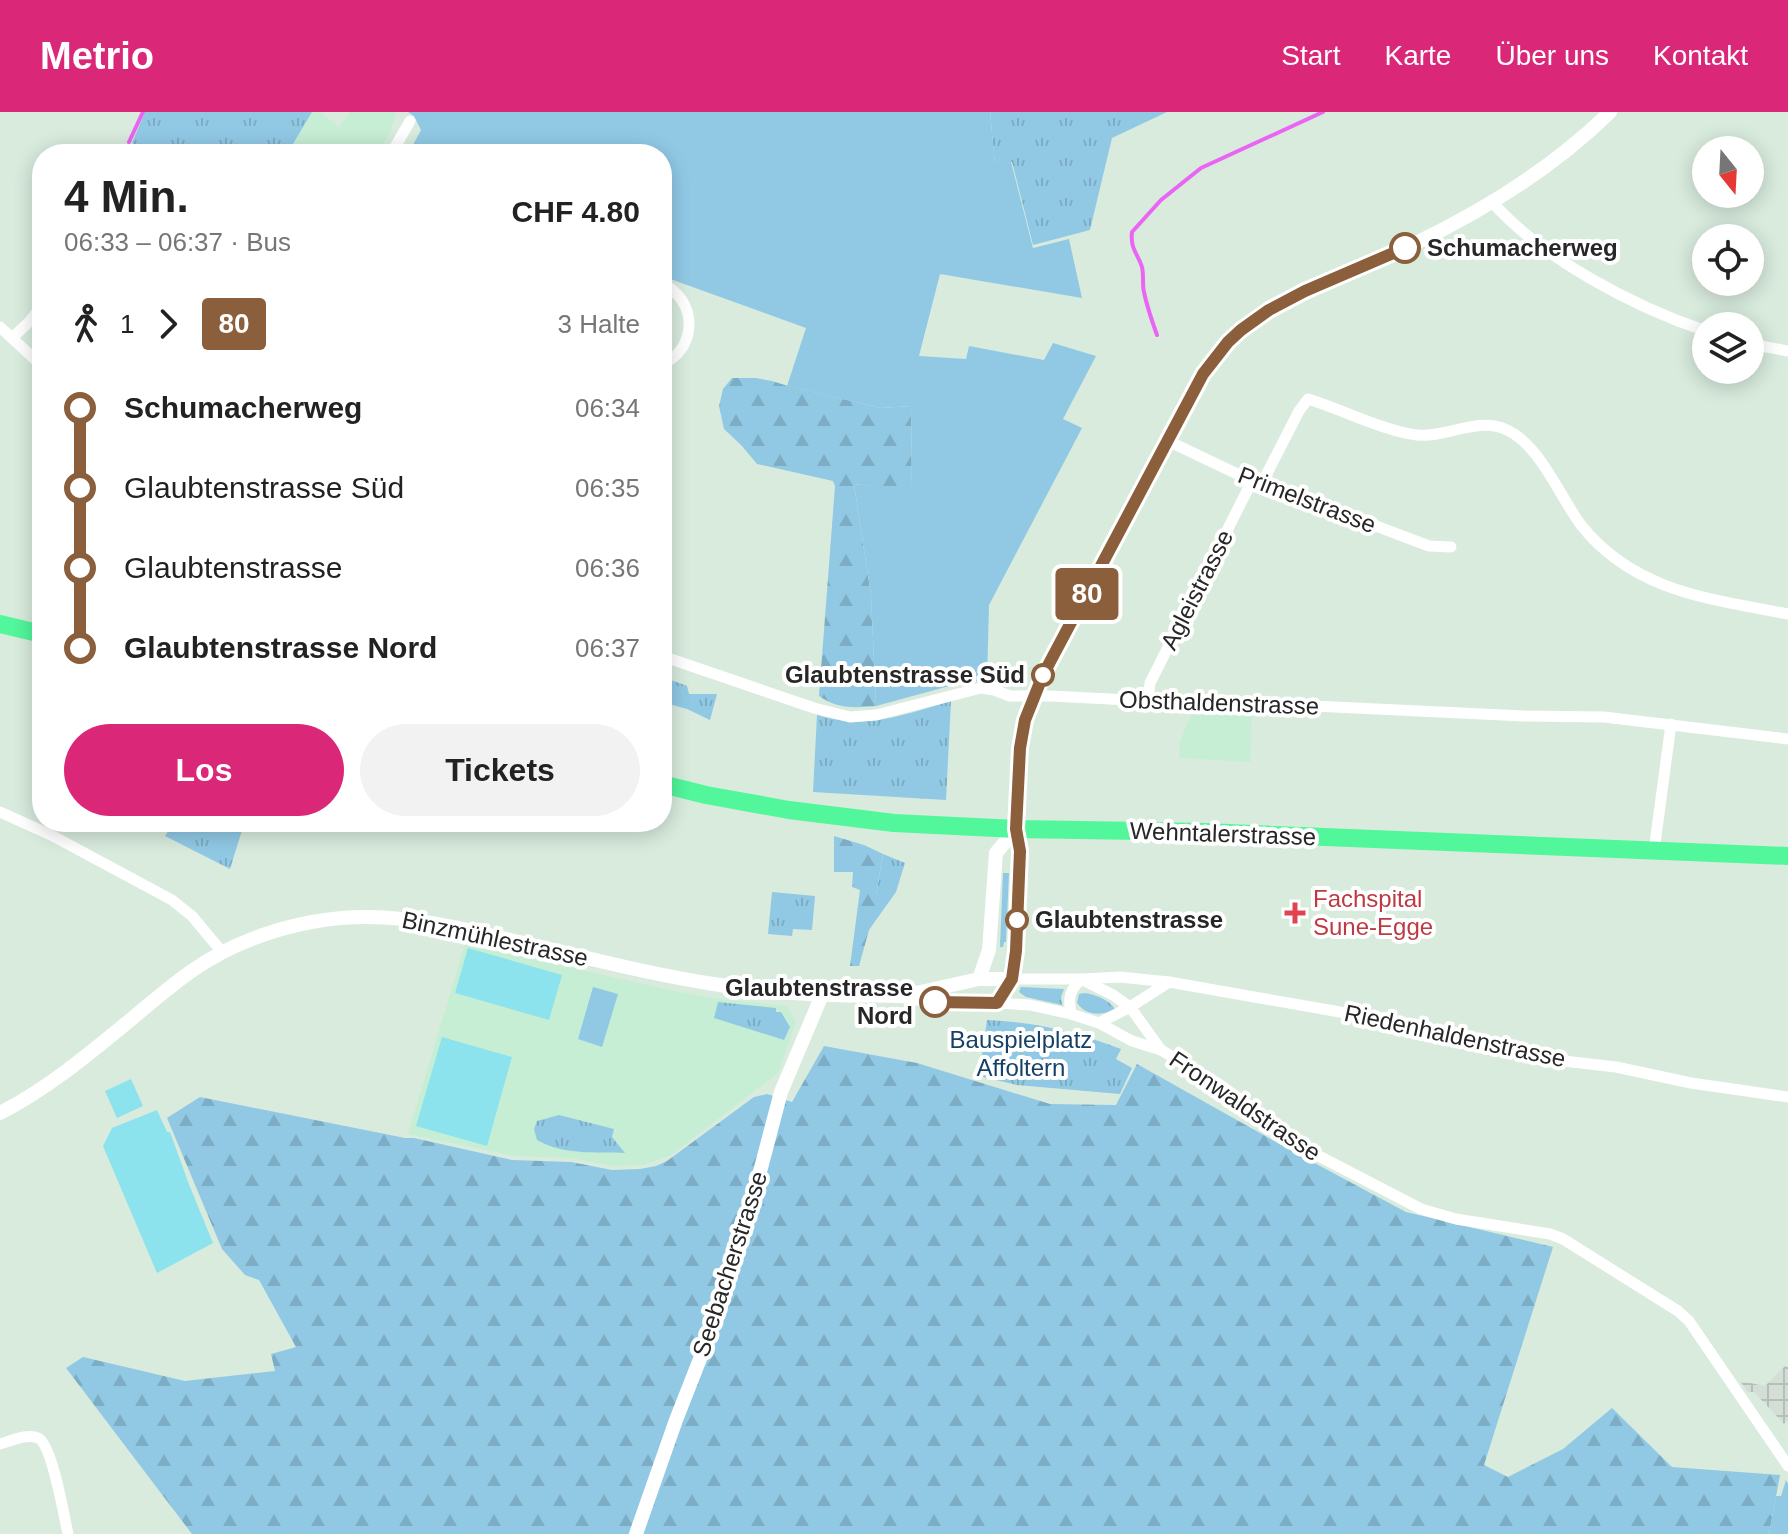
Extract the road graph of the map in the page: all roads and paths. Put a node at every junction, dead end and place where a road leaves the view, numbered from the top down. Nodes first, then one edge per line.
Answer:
1 (1610, 112) edge
2 (410, 121) dead end
3 (397, 144) edge
4 (1492, 202) junction
5 (672, 289) edge
6 (32, 318) edge
7 (1692, 326) edge
8 (0, 327) edge
9 (12, 338) junction
10 (1764, 347) edge
11 (1788, 351) edge
12 (32, 357) edge
13 (672, 359) edge
14 (1168, 441) junction
15 (1257, 482) junction
16 (1451, 547) dead end
17 (1788, 614) edge
18 (0, 624) edge
19 (32, 632) edge
20 (672, 659) edge
21 (1034, 696) junction
22 (1148, 701) junction
23 (1671, 724) junction
24 (1788, 739) edge
25 (672, 786) edge
26 (0, 812) edge
27 (32, 826) edge
28 (1016, 829) junction
29 (44, 832) edge
30 (1654, 851) junction
31 (1788, 856) edge
32 (222, 952) junction
33 (979, 979) junction
34 (1012, 979) junction
35 (1082, 979) junction
36 (1169, 982) junction
37 (822, 995) junction
38 (903, 996) junction
39 (997, 1003) junction
40 (1130, 1007) junction
41 (1071, 1014) junction
42 (1099, 1023) junction
43 (1161, 1050) junction
44 (1788, 1097) edge
45 (0, 1113) edge
46 (0, 1444) edge
47 (1788, 1466) edge
48 (68, 1534) edge
49 (636, 1534) edge

1 - 4 street
2 - 3 street
4 - 7 street
4 - 14 street
5 - 13 street
6 - 9 street
8 - 9 street
9 - 12 street
10 - 11 street
14 - 15 street, Primelstrasse
14 - 21 street
15 - 16 street, Primelstrasse
15 - 17 street, Agleistrasse
15 - 22 street, Agleistrasse
18 - 19 main road
20 - 21 street, Obsthaldenstrasse
21 - 22 street, Obsthaldenstrasse
21 - 28 street
22 - 23 street, Obsthaldenstrasse
23 - 24 street, Obsthaldenstrasse
23 - 30 street
25 - 28 main road, Wehntalerstrasse
26 - 27 street
28 - 30 main road, Wehntalerstrasse
28 - 33 street
28 - 34 street
29 - 32 street
30 - 31 main road, Wehntalerstrasse
32 - 37 street, Binzmühlestrasse
32 - 45 street, Binzmühlestrasse
33 - 34 street, Binzmühlestrasse
33 - 38 street, Binzmühlestrasse
33 - 39 street
34 - 35 street, Riedenhaldenstrasse
34 - 39 street
35 - 36 street, Riedenhaldenstrasse
35 - 40 street, Fronwaldstrasse
35 - 41 street
36 - 40 street
36 - 44 street, Riedenhaldenstrasse
37 - 38 street, Binzmühlestrasse
37 - 49 street, Seebacherstrasse
38 - 39 street, Binzmühlestrasse
39 - 41 street, Fronwaldstrasse
40 - 42 street
40 - 43 street, Fronwaldstrasse
41 - 42 street, Fronwaldstrasse
42 - 43 street, Fronwaldstrasse
43 - 47 street, Fronwaldstrasse
46 - 48 street

